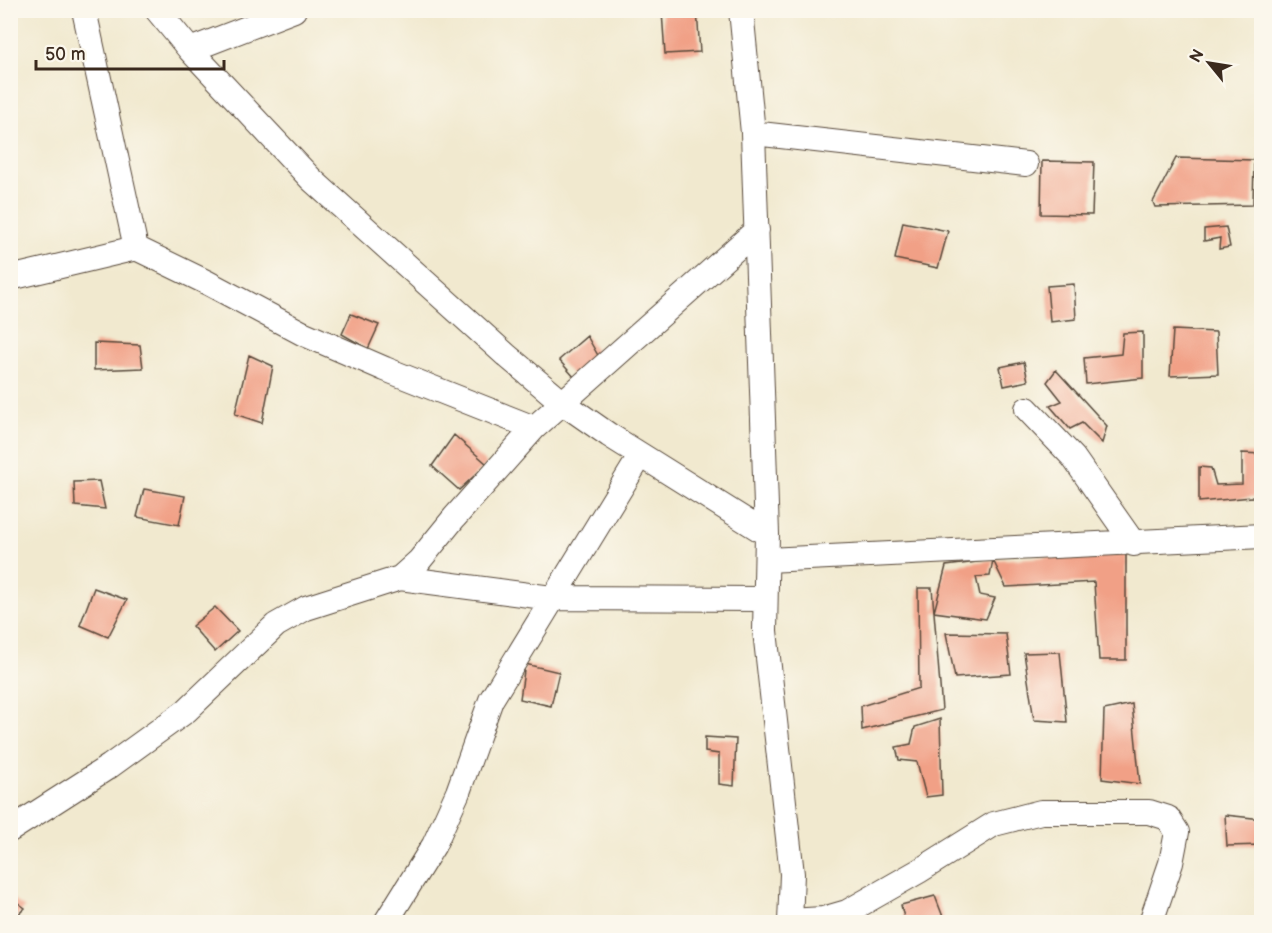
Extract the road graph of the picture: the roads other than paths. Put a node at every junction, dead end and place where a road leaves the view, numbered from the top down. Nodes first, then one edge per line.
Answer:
1 (84, 10) edge
2 (158, 10) edge
3 (294, 10) edge
4 (741, 10) edge
5 (190, 50) junction
6 (753, 133) junction
7 (1026, 164) dead end
8 (756, 230) junction
9 (136, 248) junction
10 (10, 278) edge
11 (563, 403) junction
12 (1027, 409) dead end
13 (534, 428) junction
14 (640, 455) junction
15 (767, 534) junction
16 (1262, 536) edge
17 (1134, 544) junction
18 (766, 560) junction
19 (400, 578) junction
20 (552, 598) junction
21 (764, 599) junction
22 (10, 830) edge
23 (849, 917) edge
24 (386, 922) edge
25 (790, 922) edge
26 (1151, 922) edge

1 - 9 street
2 - 5 street
3 - 5 street
4 - 6 street
5 - 11 street
6 - 7 street
6 - 8 street
8 - 11 street
8 - 15 street
9 - 10 street
9 - 13 street
11 - 13 street
11 - 14 street
12 - 17 street
13 - 19 street
14 - 15 street
14 - 20 street
15 - 18 street
16 - 17 street
17 - 18 street
18 - 21 street
19 - 20 street
19 - 22 street
20 - 21 street
20 - 24 street
21 - 25 street
23 - 25 street
23 - 26 street

